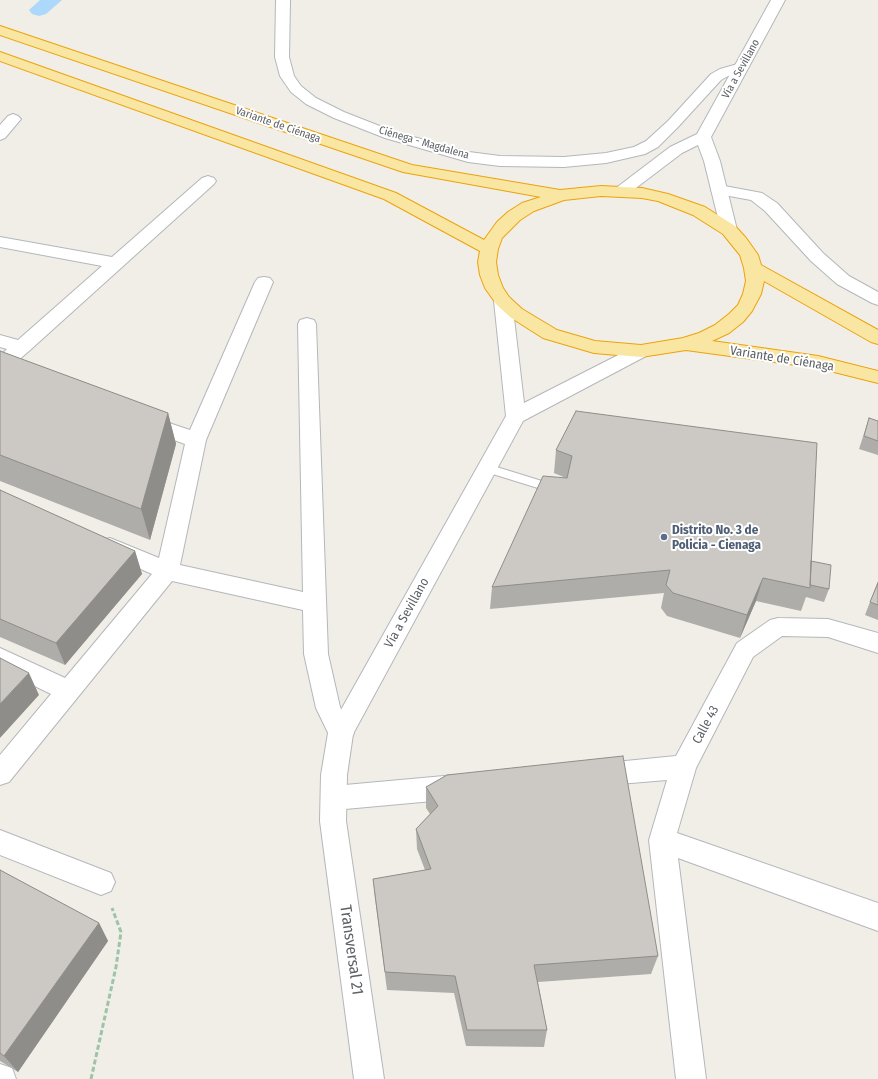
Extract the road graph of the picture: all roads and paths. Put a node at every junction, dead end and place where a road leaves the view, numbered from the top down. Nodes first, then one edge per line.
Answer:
1 (283, 0) edge
2 (778, 0) edge
3 (0, 30) edge
4 (0, 56) edge
5 (741, 67) junction
6 (13, 119) dead end
7 (0, 135) edge
8 (703, 137) junction
9 (208, 181) dead end
10 (719, 190) junction
11 (622, 191) junction
12 (562, 195) junction
13 (729, 230) junction
14 (0, 242) edge
15 (489, 249) junction
16 (116, 263) junction
17 (753, 268) junction
18 (264, 282) dead end
19 (878, 299) edge
20 (503, 301) junction
21 (307, 324) dead end
22 (878, 338) edge
23 (0, 341) edge
24 (686, 344) junction
25 (22, 347) junction
26 (641, 350) junction
27 (5, 372) edge
28 (878, 377) edge
29 (516, 416) junction
30 (128, 417) edge
31 (196, 440) junction
32 (487, 468) junction
33 (568, 494) edge
34 (95, 540) edge
35 (167, 571) junction
36 (314, 603) junction
37 (878, 642) edge
38 (0, 658) edge
39 (69, 691) junction
40 (341, 733) junction
41 (684, 767) junction
42 (0, 774) edge
43 (572, 777) edge
44 (477, 786) edge
45 (333, 810) junction
46 (662, 840) junction
47 (0, 842) edge
48 (101, 882) joint
49 (878, 917) edge
50 (91, 1079) edge
51 (369, 1079) edge
52 (691, 1079) edge

1 - 5 street, Ciénega - Magdalena
2 - 5 street, Vía a Sevillano
3 - 12 highway, Variante de Ciénaga
4 - 15 highway
5 - 8 street, Vía a Sevillano
6 - 7 street
8 - 10 street
8 - 11 street
9 - 16 street
10 - 13 street
10 - 19 street
11 - 12 highway
11 - 13 highway
12 - 15 highway
13 - 17 highway
14 - 16 street
15 - 20 highway
16 - 25 street
17 - 22 highway
17 - 24 highway
18 - 31 street
20 - 26 highway
20 - 29 street
21 - 36 street
23 - 25 street
24 - 26 highway
24 - 28 highway, Variante de Ciénaga
25 - 27 street
26 - 29 street
29 - 32 street, Vía a Sevillano
30 - 31 street
31 - 35 street
32 - 33 lane
32 - 40 street, Vía a Sevillano
34 - 35 street
35 - 36 street
35 - 39 street
36 - 40 street
37 - 41 street, Calle 43
38 - 39 street
39 - 42 street
40 - 45 street, Vía a Sevillano
41 - 43 street
41 - 46 street, Calle 43
44 - 45 street
45 - 51 street, Transversal 21
46 - 49 street
46 - 52 street, Calle 43
47 - 48 street
48 - 50 path

